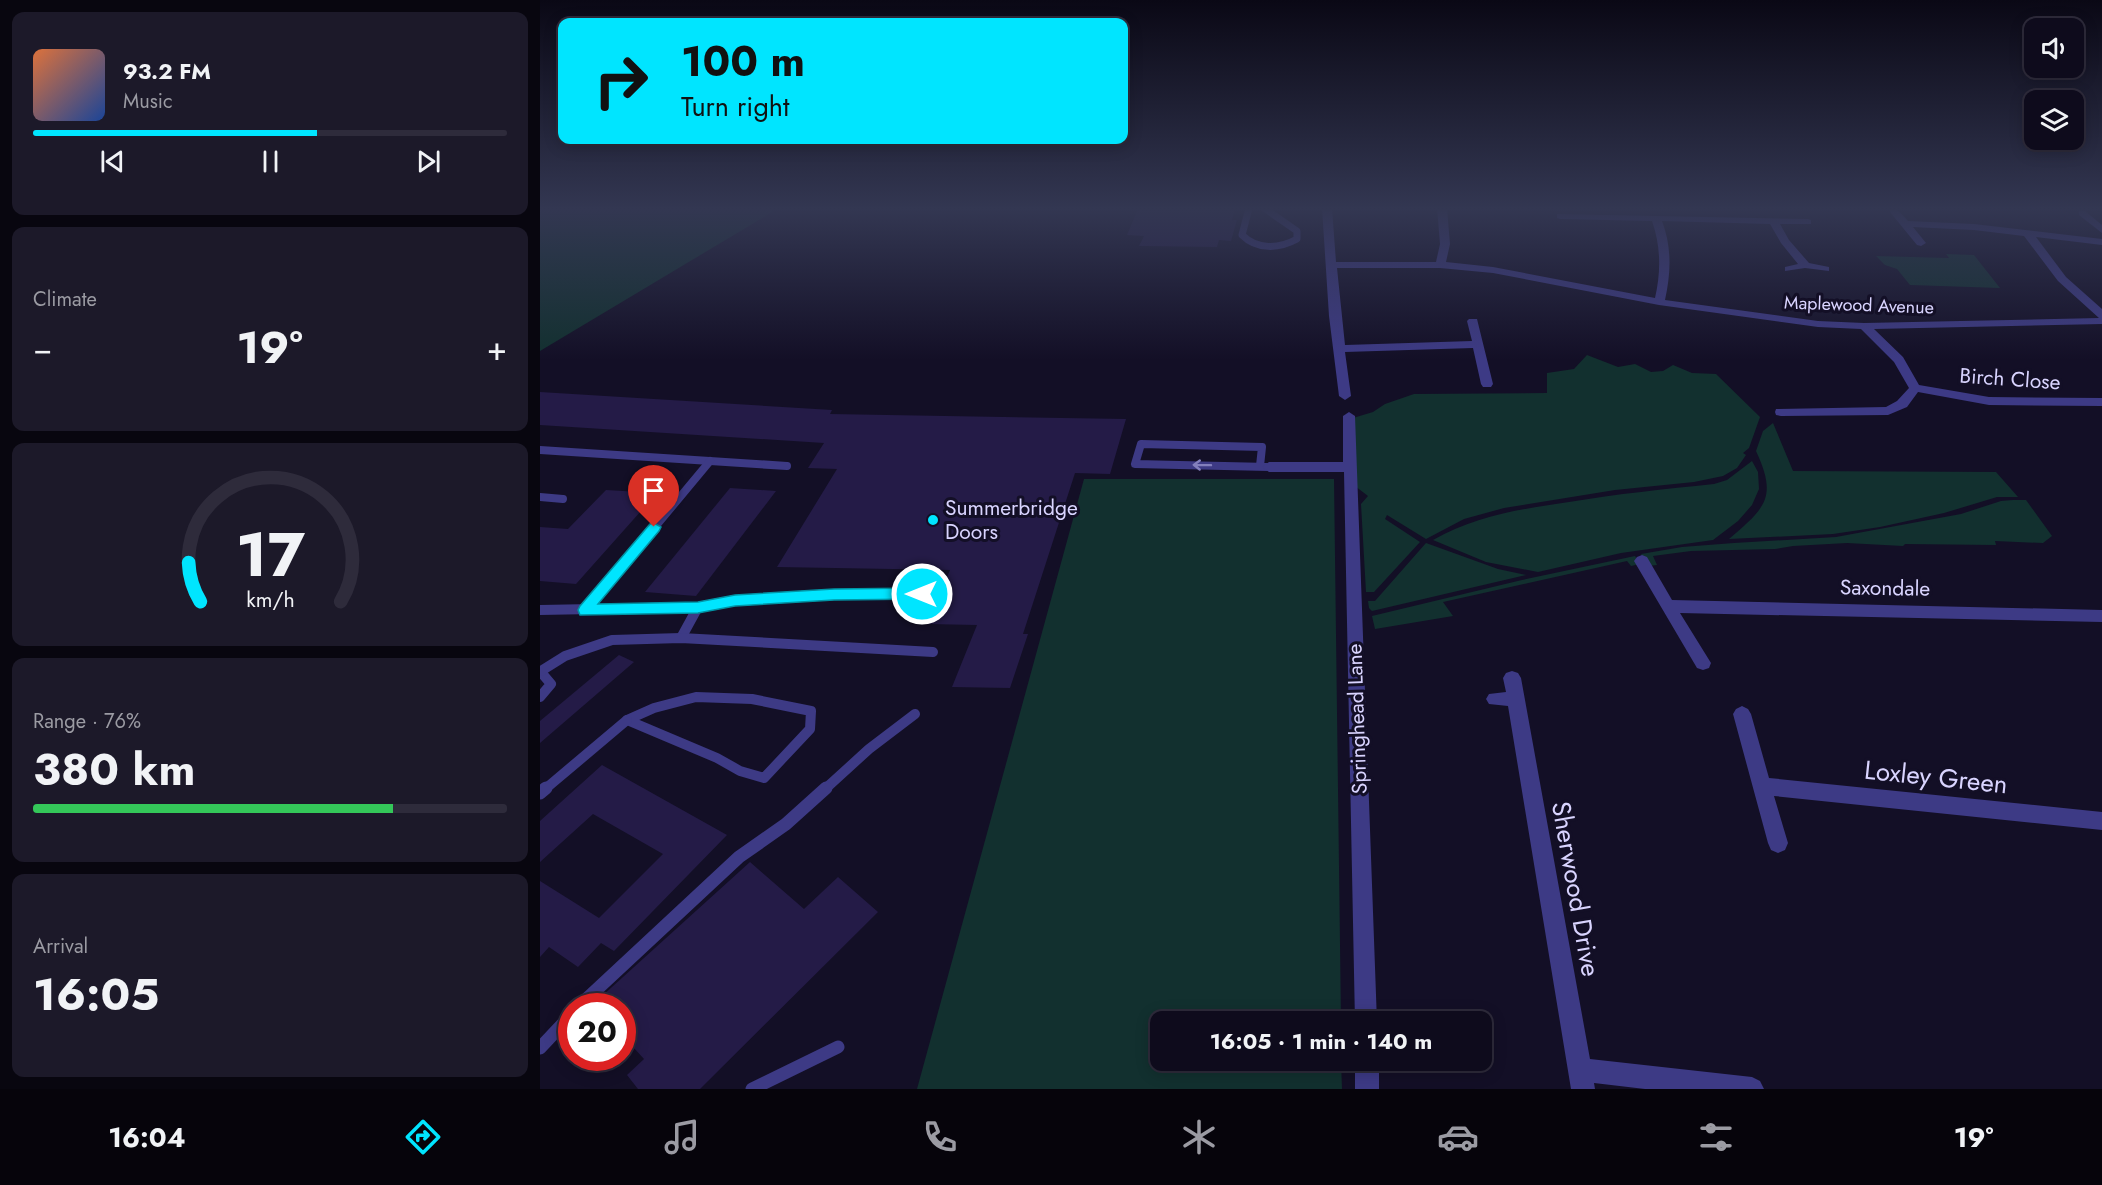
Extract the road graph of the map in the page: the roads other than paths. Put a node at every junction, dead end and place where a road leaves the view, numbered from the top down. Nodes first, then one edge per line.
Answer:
1 (1331, 259) edge
2 (1441, 259) edge
3 (1665, 259) edge
4 (1800, 259) edge
5 (2047, 259) edge
6 (1332, 265) junction
7 (1440, 265) junction
8 (1805, 265) junction
9 (1789, 268) dead end
10 (1825, 268) dead end
11 (1659, 302) junction
12 (2102, 315) edge
13 (1473, 321) dead end
14 (2102, 321) edge
15 (1864, 326) junction
16 (1479, 345) junction
17 (1340, 349) junction
18 (1486, 384) dead end
19 (1915, 388) junction
20 (1345, 396) dead end
21 (2102, 402) edge
22 (1781, 412) dead end
23 (1348, 416) dead end
24 (540, 450) edge
25 (710, 461) junction
26 (787, 466) dead end
27 (1265, 466) junction
28 (1350, 467) junction
29 (540, 497) edge
30 (563, 499) dead end
31 (1642, 561) dead end
32 (922, 594) dead end
33 (1667, 606) junction
34 (698, 607) junction
35 (540, 610) edge
36 (585, 610) junction
37 (2102, 616) edge
38 (681, 638) junction
39 (933, 652) dead end
40 (1703, 663) dead end
41 (541, 671) edge
42 (1512, 678) dead end
43 (540, 697) edge
44 (1495, 699) dead end
45 (1516, 699) junction
46 (915, 714) dead end
47 (1742, 714) dead end
48 (627, 720) junction
49 (1764, 786) junction
50 (540, 793) edge
51 (2102, 821) edge
52 (1778, 843) dead end
53 (593, 993) edge
54 (1365, 1011) edge
55 (558, 1029) edge
56 (838, 1047) dead end
57 (540, 1048) edge
58 (1367, 1071) edge
59 (1582, 1079) edge
60 (752, 1089) edge
61 (1367, 1089) edge
62 (1752, 1089) edge

1 - 6 street
2 - 7 street
3 - 11 street
4 - 8 street
5 - 12 street
6 - 7 street, Maplewood Avenue
6 - 17 street
7 - 11 street, Maplewood Avenue
8 - 9 street
8 - 10 street
11 - 15 street, Maplewood Avenue
13 - 16 street
14 - 15 street, Maplewood Avenue
15 - 19 street
16 - 17 street
16 - 18 street
17 - 20 street
19 - 21 street, Birch Close
19 - 22 street
23 - 28 street, Springhead Lane
24 - 25 lane
25 - 26 lane
25 - 36 lane
27 -> 27 lane
27 - 28 street
28 - 54 street, Springhead Lane
29 - 30 lane
31 - 33 street
32 - 34 lane
33 - 37 street, Saxondale
33 - 40 street
34 - 36 lane
34 - 38 lane
35 - 36 lane
38 - 39 lane
38 - 41 lane
41 - 43 lane
42 - 45 street, Sherwood Drive
44 - 45 street
45 - 59 street, Sherwood Drive
46 - 53 lane
47 - 49 street
48 - 48 lane
48 - 50 lane
49 - 51 street, Loxley Green
49 - 52 street
55 - 57 lane
56 - 60 lane
58 - 61 street
59 - 62 street

